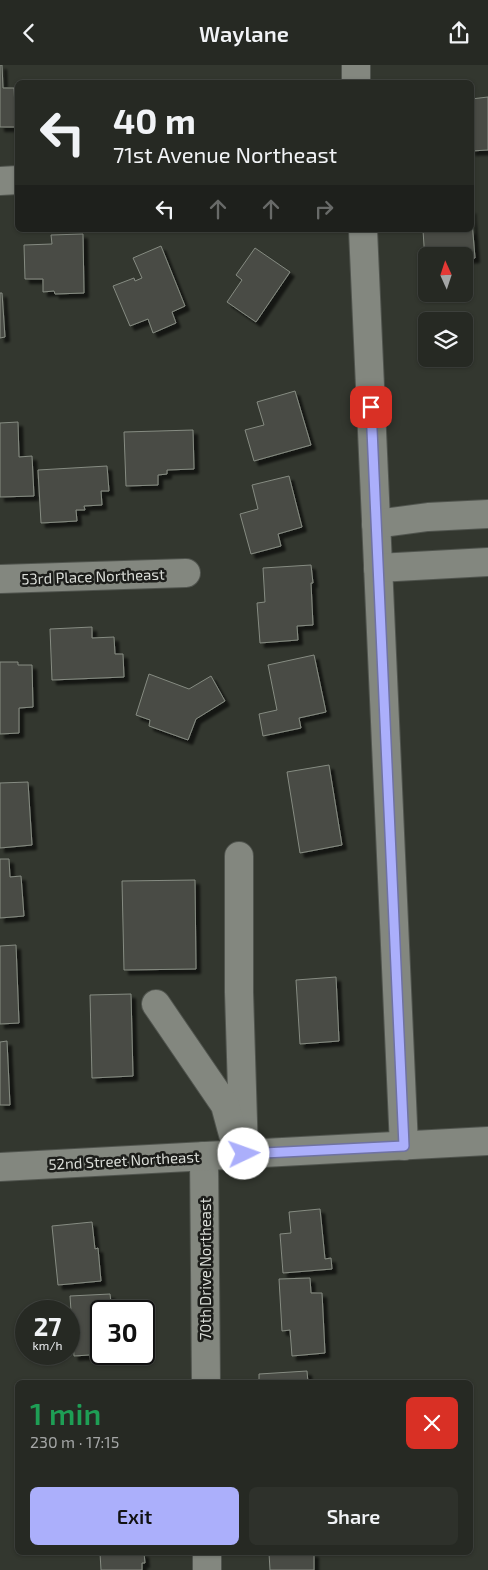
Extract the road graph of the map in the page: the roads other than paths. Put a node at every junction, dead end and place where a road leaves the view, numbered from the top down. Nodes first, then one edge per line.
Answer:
1 (356, 65) edge
2 (356, 80) edge
3 (15, 180) edge
4 (0, 181) edge
5 (363, 232) edge
6 (488, 514) edge
7 (376, 524) junction
8 (488, 562) edge
9 (378, 568) junction
10 (186, 573) dead end
11 (0, 579) edge
12 (239, 856) dead end
13 (156, 1004) dead end
14 (488, 1141) edge
15 (404, 1146) junction
16 (241, 1155) junction
17 (204, 1156) junction
18 (0, 1167) edge
19 (206, 1380) edge
20 (207, 1555) edge
21 (207, 1570) edge

1 - 2 street
3 - 4 street
5 - 7 street
6 - 7 street
7 - 9 street
8 - 9 street
9 - 15 street
10 - 11 street, 53rd Place Northeast
12 - 16 street
13 - 16 street
14 - 15 street, 52nd Street Northeast
15 - 16 street, 52nd Street Northeast
16 - 17 street, 52nd Street Northeast
17 - 18 street, 52nd Street Northeast
17 - 19 street, 70th Drive Northeast
20 - 21 street

